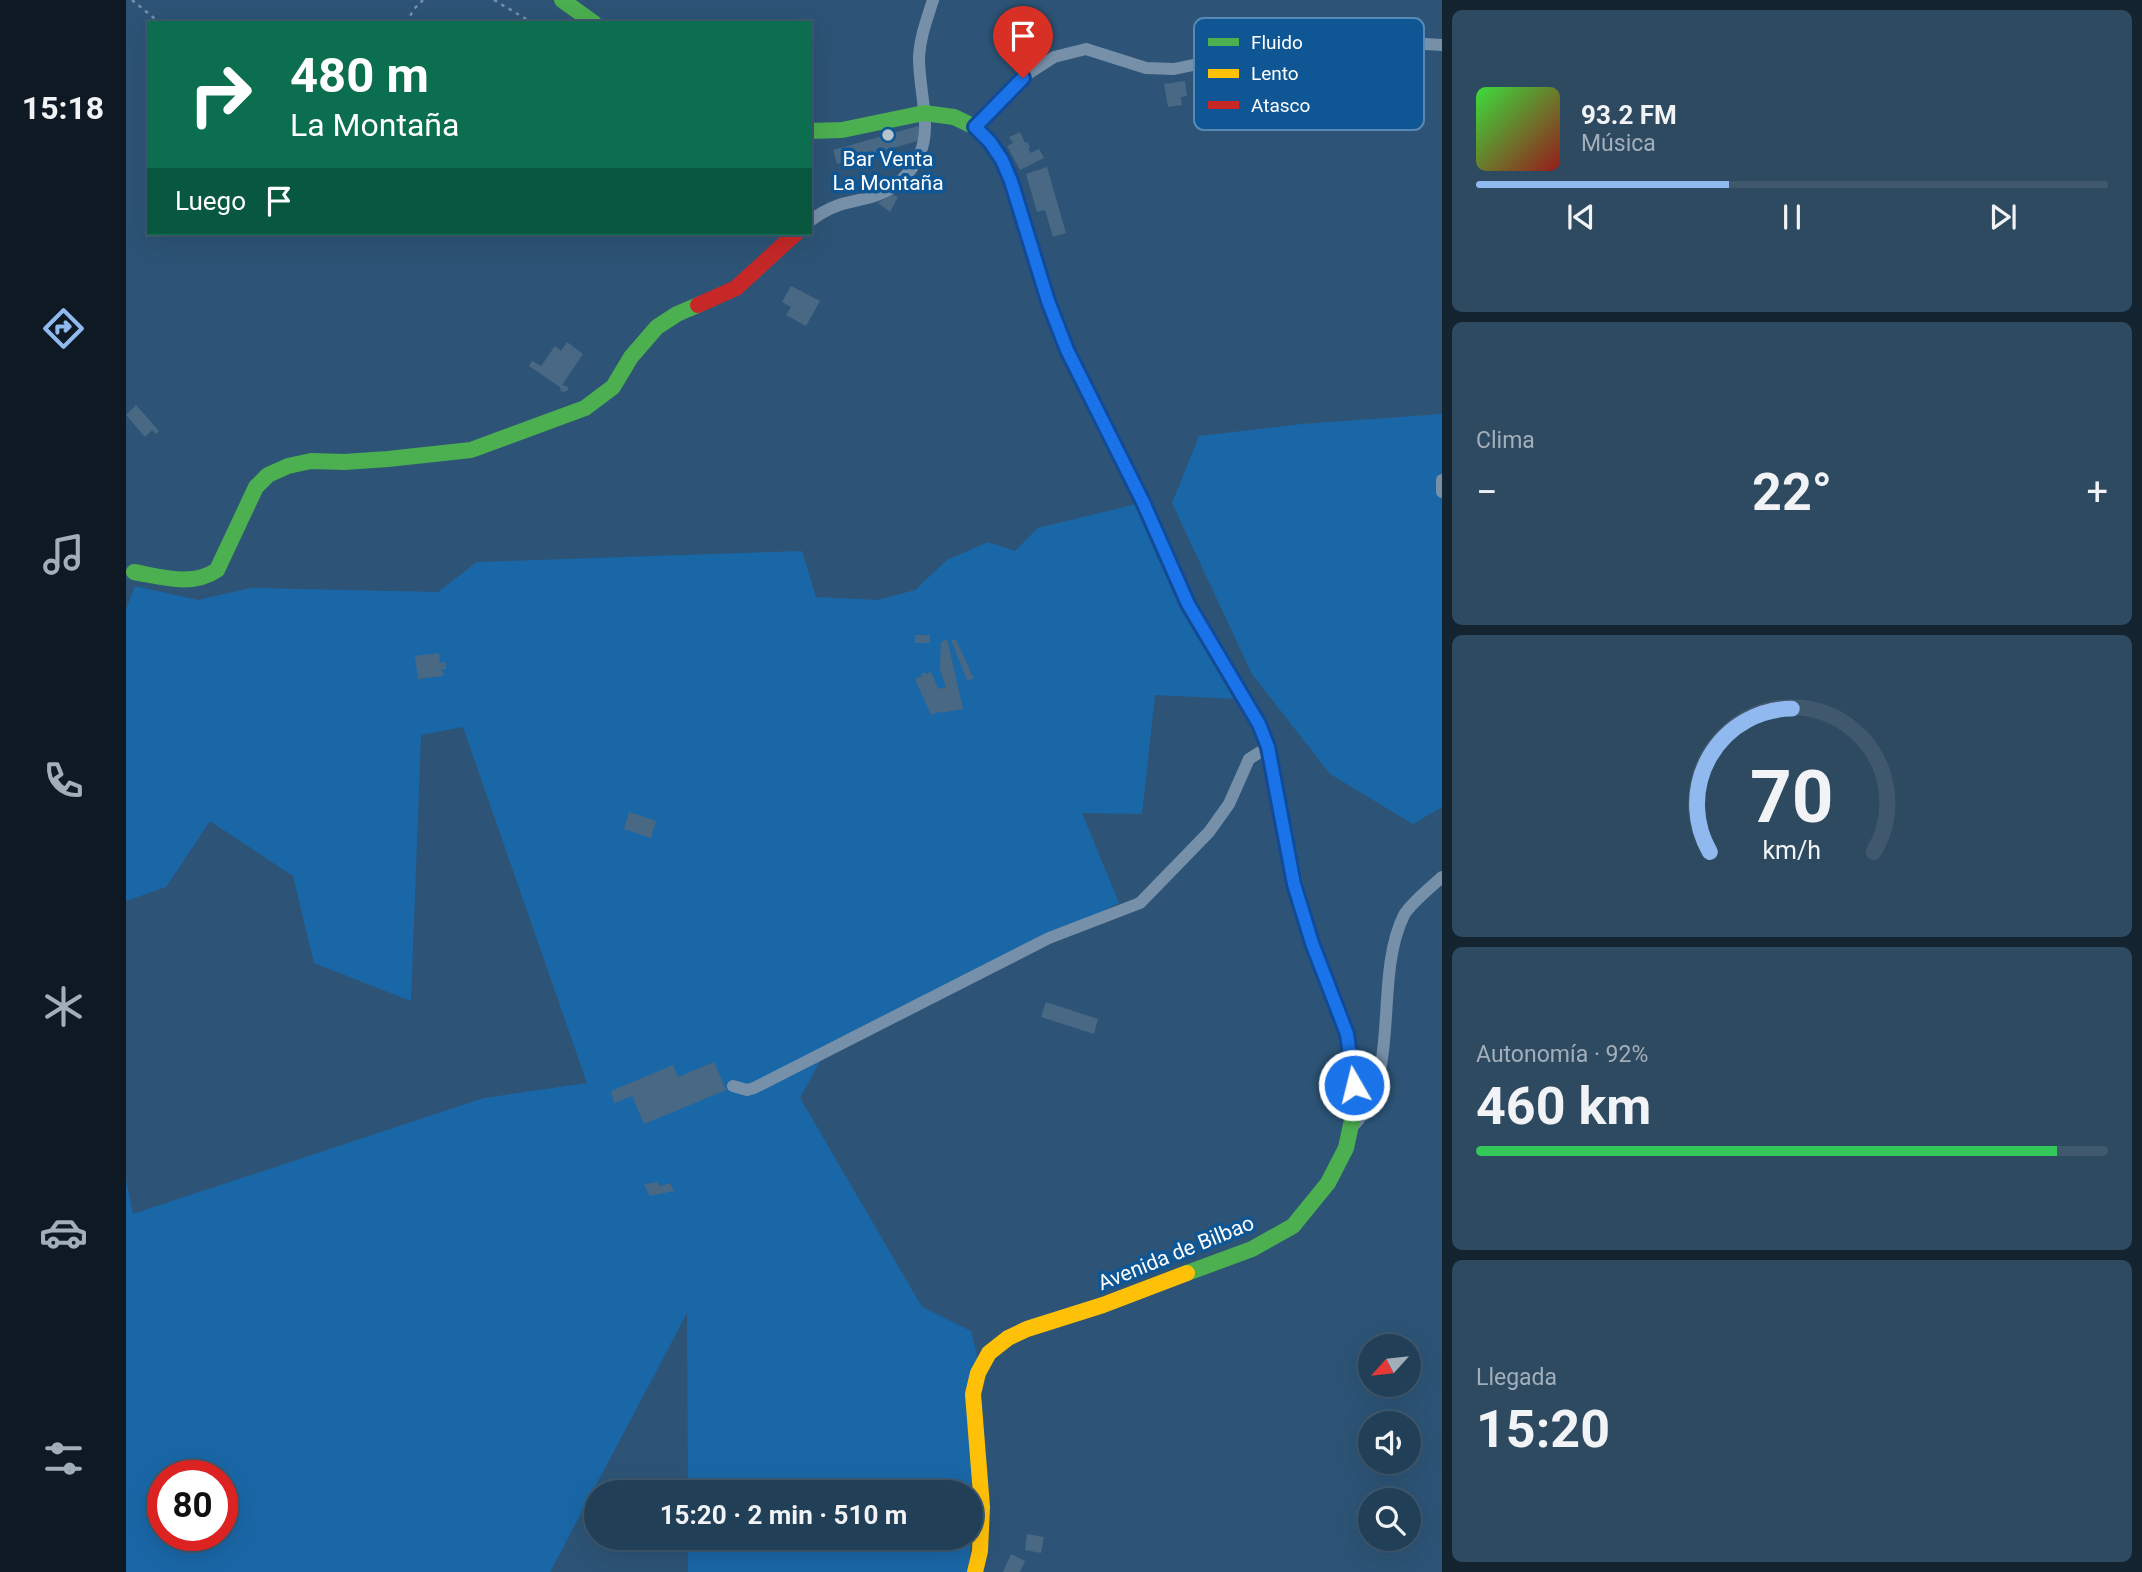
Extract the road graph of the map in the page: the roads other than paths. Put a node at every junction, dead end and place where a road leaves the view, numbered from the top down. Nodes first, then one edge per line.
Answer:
1 (562, 0) edge
2 (933, 0) edge
3 (591, 21) edge
4 (1424, 44) edge
5 (1442, 45) edge
6 (1194, 65) edge
7 (924, 113) junction
8 (975, 127) junction
9 (812, 131) edge
10 (812, 220) edge
11 (794, 235) edge
12 (1442, 480) edge
13 (1442, 492) edge
14 (134, 572) dead end
15 (1268, 747) junction
16 (1442, 877) edge
17 (733, 1086) dead end
18 (1351, 1128) junction
19 (975, 1572) edge

1 - 3 main road
2 - 7 street
4 - 5 street
6 - 8 street
7 - 8 main road
7 - 9 main road
7 - 10 street
8 - 15 main road, Avenida de Bilbao
11 - 14 main road
12 - 13 street
15 - 17 street
15 - 18 main road, Avenida de Bilbao
16 - 18 street
18 - 19 main road, Avenida de Bilbao

